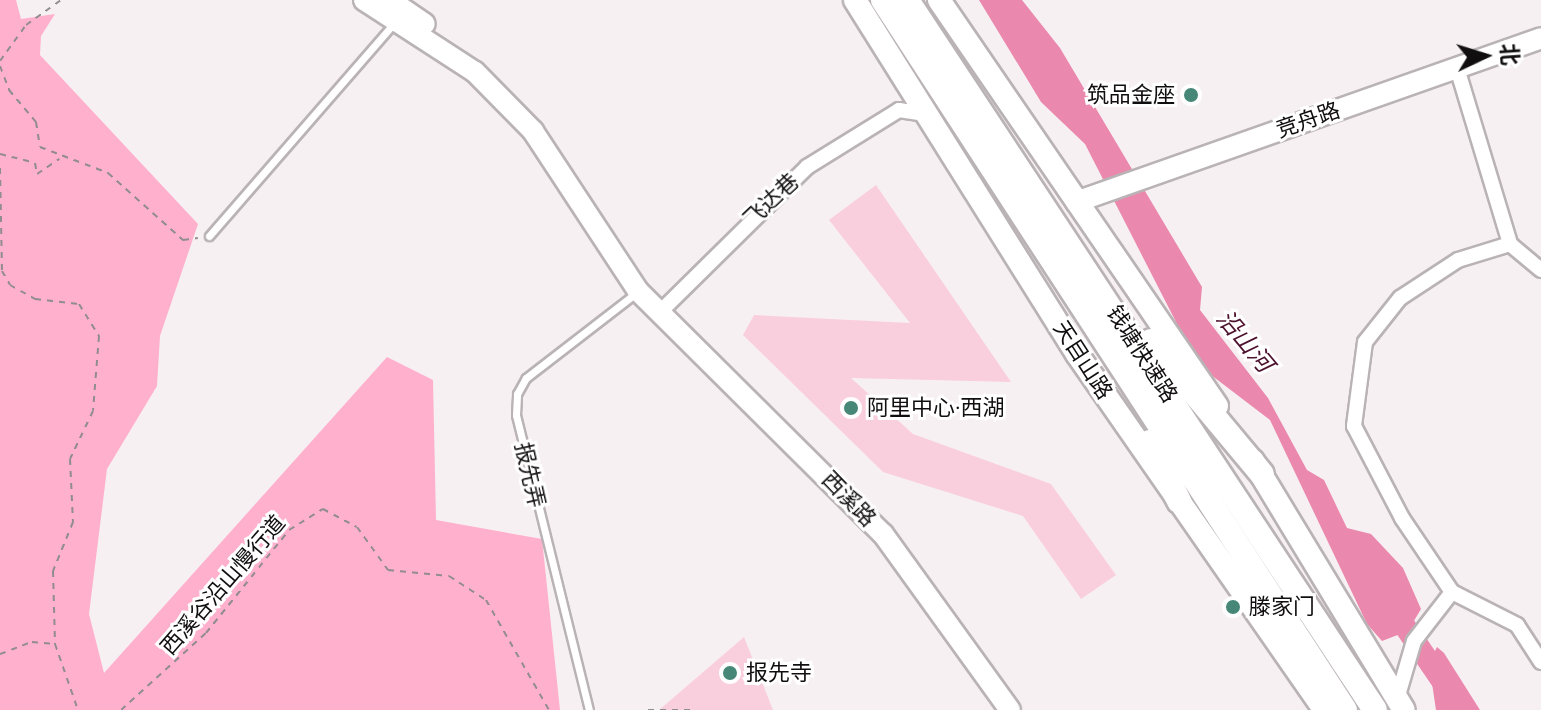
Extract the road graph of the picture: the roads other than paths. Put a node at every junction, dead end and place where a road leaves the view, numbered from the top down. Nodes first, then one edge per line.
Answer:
1 (364, 0) edge
2 (390, 0) edge
3 (855, 0) edge
4 (883, 0) edge
5 (907, 0) edge
6 (939, 0) edge
7 (397, 21) junction
8 (1541, 38) edge
9 (1457, 68) junction
10 (910, 82) junction
11 (899, 110) junction
12 (931, 115) junction
13 (1076, 202) junction
14 (1044, 203) junction
15 (209, 236) road end
16 (1510, 244) junction
17 (1536, 253) edge
18 (1541, 270) edge
19 (638, 291) junction
20 (1072, 300) junction
21 (661, 311) junction
22 (1262, 474) junction
23 (1179, 501) junction
24 (1452, 592) junction
25 (1541, 662) edge
26 (1401, 705) edge
27 (589, 710) edge
28 (1010, 710) edge
29 (1324, 710) edge
30 (1345, 710) edge
31 (1375, 710) edge

1 - 7 main road, 西溪路
2 - 21 main road, 西溪路
3 - 10 main road, 天目山路
4 - 20 highway, 钱塘快速路
5 - 14 highway, 钱塘快速路
6 - 13 main road
7 - 15 lane
7 - 19 main road, 西溪路
8 - 9 main road, 竞舟路
9 - 13 main road, 竞舟路
9 - 16 street
10 - 11 street
10 - 12 main road, 天目山路
11 - 12 street
11 - 21 street, 飞达巷
12 - 23 main road, 天目山路
13 - 22 main road
14 - 22 highway
14 - 31 highway, 钱塘快速路
16 - 17 street
16 - 24 street
17 - 18 street
19 - 21 main road, 西溪路
19 - 27 lane, 报先弄
20 - 23 highway
20 - 30 highway, 钱塘快速路
21 - 28 main road, 西溪路
22 - 26 main road
23 - 29 main road, 天目山路
24 - 25 street
24 - 26 street

